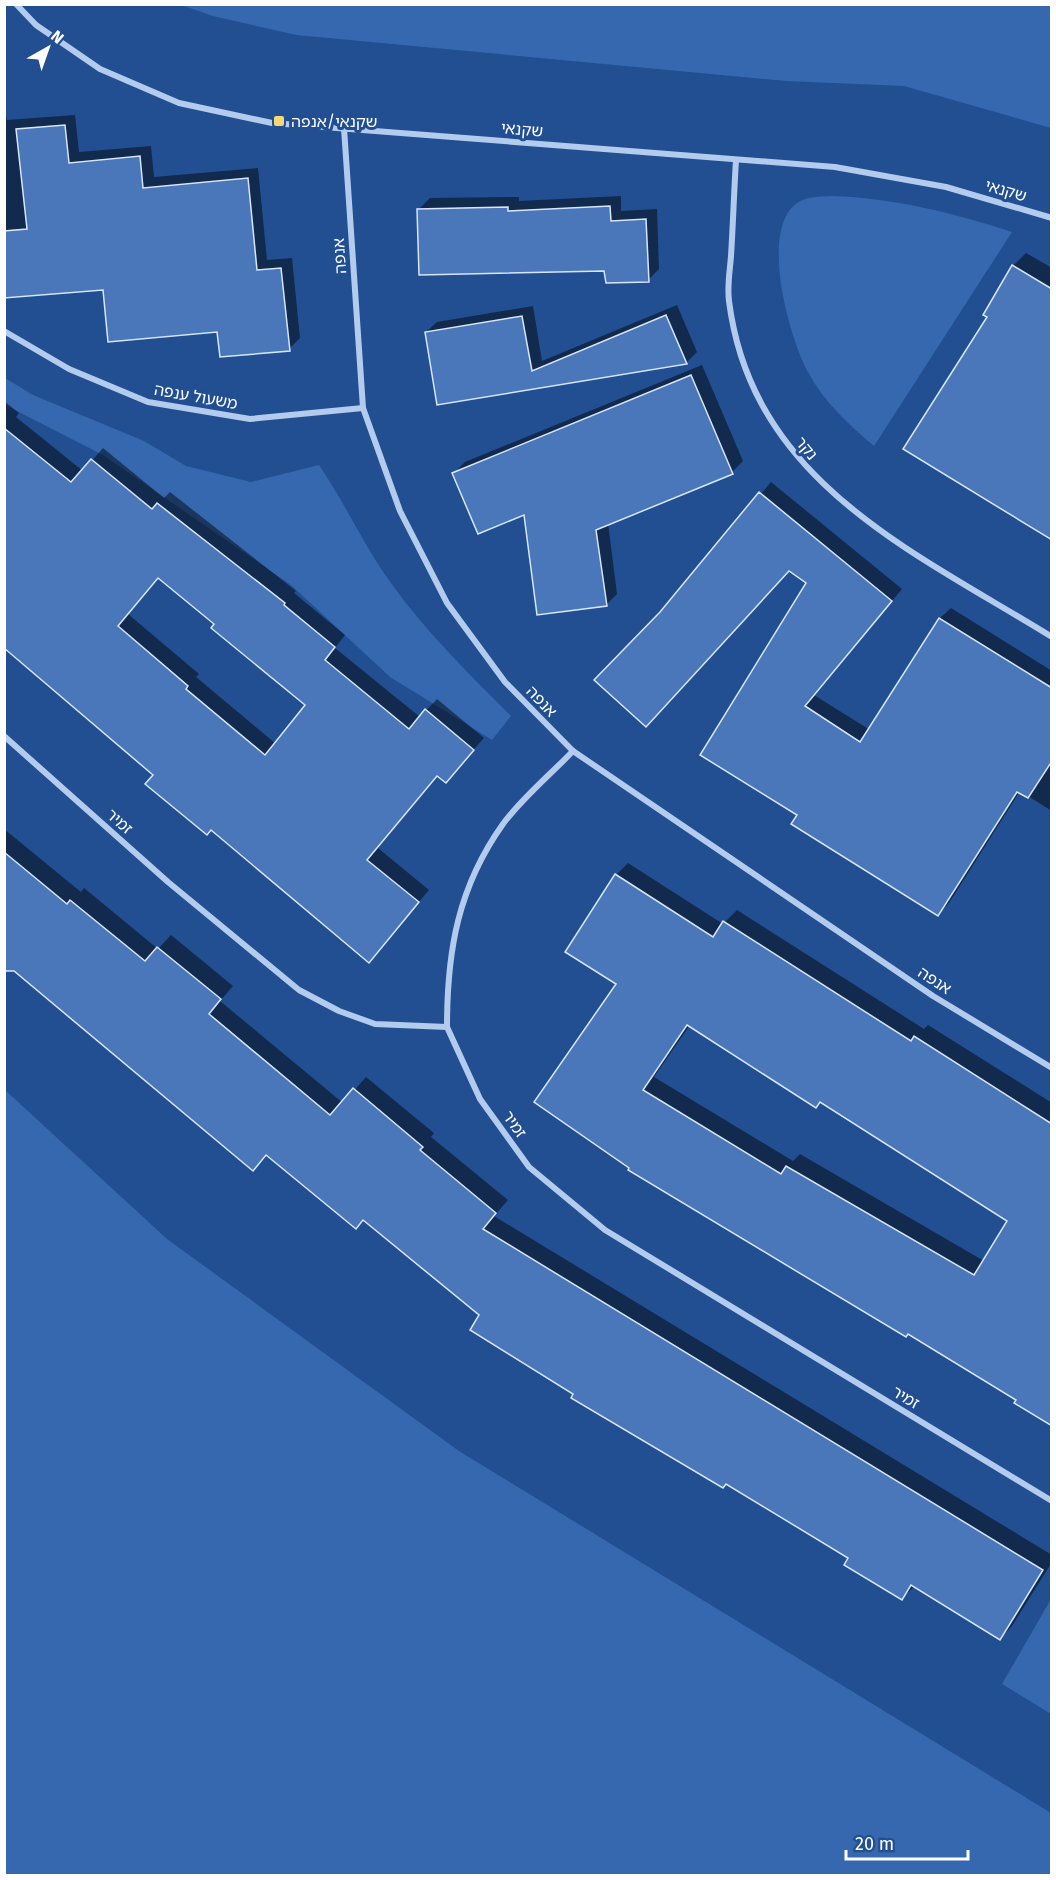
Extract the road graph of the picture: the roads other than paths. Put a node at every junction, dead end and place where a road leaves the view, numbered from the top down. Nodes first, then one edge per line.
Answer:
1 (16, 4) edge
2 (344, 128) junction
3 (736, 160) junction
4 (1052, 218) edge
5 (4, 331) edge
6 (363, 408) junction
7 (1052, 637) edge
8 (4, 736) edge
9 (573, 751) junction
10 (447, 1027) junction
11 (1052, 1068) edge
12 (1052, 1501) edge

1 - 2 street, שקנאי
2 - 3 street, שקנאי
2 - 6 street, אנפה
3 - 4 street, שקנאי
3 - 7 street, נקר
5 - 6 street, משעול ענפה
6 - 9 street, אנפה
8 - 10 street, זמיר
9 - 10 street
9 - 11 street, אנפה
10 - 12 street, זמיר

